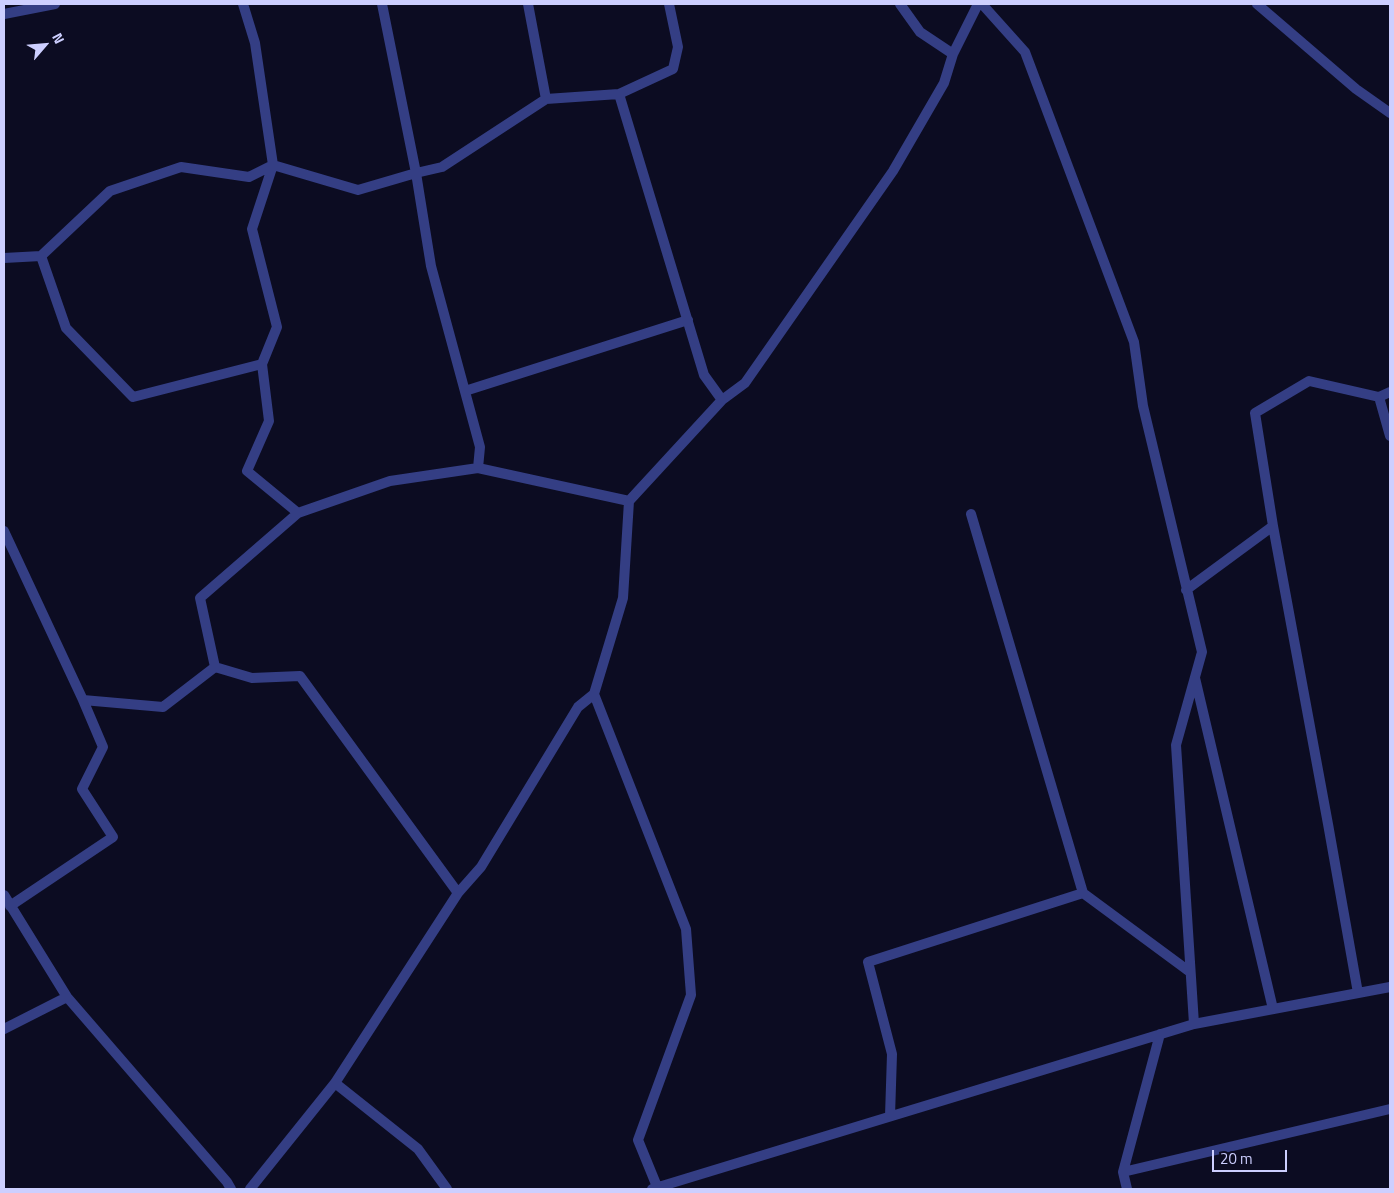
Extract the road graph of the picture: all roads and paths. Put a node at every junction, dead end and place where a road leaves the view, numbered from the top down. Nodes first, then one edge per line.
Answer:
1 (55, 4) edge
2 (243, 4) edge
3 (382, 4) edge
4 (528, 4) edge
5 (669, 4) edge
6 (900, 4) edge
7 (978, 4) edge
8 (982, 4) edge
9 (1257, 4) edge
10 (4, 14) edge
11 (953, 54) junction
12 (619, 94) junction
13 (546, 99) junction
14 (1390, 113) edge
15 (273, 165) junction
16 (416, 173) junction
17 (41, 256) junction
18 (4, 258) edge
19 (688, 320) junction
20 (262, 364) junction
21 (465, 391) junction
22 (1390, 392) edge
23 (1379, 397) junction
24 (722, 400) junction
25 (1390, 436) edge
26 (478, 468) junction
27 (629, 501) junction
28 (298, 513) junction
29 (971, 514) dead end
30 (1273, 526) junction
31 (4, 531) edge
32 (1186, 590) junction
33 (215, 667) junction
34 (1195, 676) junction
35 (594, 694) junction
36 (83, 700) junction
37 (458, 893) junction
38 (1083, 893) junction
39 (4, 895) edge
40 (10, 906) junction
41 (1190, 972) junction
42 (1390, 987) edge
43 (1358, 993) junction
44 (67, 997) junction
45 (1273, 1009) junction
46 (1194, 1024) junction
47 (4, 1029) edge
48 (1160, 1034) junction
49 (336, 1083) junction
50 (1390, 1108) edge
51 (890, 1116) junction
52 (1123, 1172) junction
53 (231, 1189) edge
54 (250, 1189) edge
55 (448, 1189) edge
56 (656, 1189) edge
57 (1127, 1189) edge

1 - 10 street
2 - 15 street
3 - 16 street
4 - 13 street
5 - 12 street
6 - 11 street
7 - 11 street
8 - 32 street
9 - 14 street
11 - 24 street
12 - 13 street
12 - 19 street
13 - 16 street
15 - 16 street
15 - 17 street
15 - 20 street
16 - 21 street
17 - 18 street
17 - 20 street
19 - 21 street
19 - 24 street
20 - 28 street
21 - 26 street
22 - 23 street
23 - 25 street
23 - 30 street
24 - 27 street
26 - 27 street
26 - 28 street
27 - 35 street
28 - 33 street
29 - 38 street
30 - 32 street
30 - 43 street
31 - 36 street
32 - 34 street
33 - 36 street
33 - 37 street
34 - 41 street
34 - 45 street
35 - 37 street
35 - 56 street
36 - 40 street
37 - 49 street
38 - 41 street
38 - 51 street
39 - 40 street
40 - 44 street
41 - 46 street
42 - 43 street
43 - 45 street
44 - 47 street
44 - 53 street
45 - 46 street
46 - 48 street
48 - 51 street
48 - 52 street
49 - 54 street
49 - 55 street
50 - 52 street
51 - 56 street
52 - 57 street

